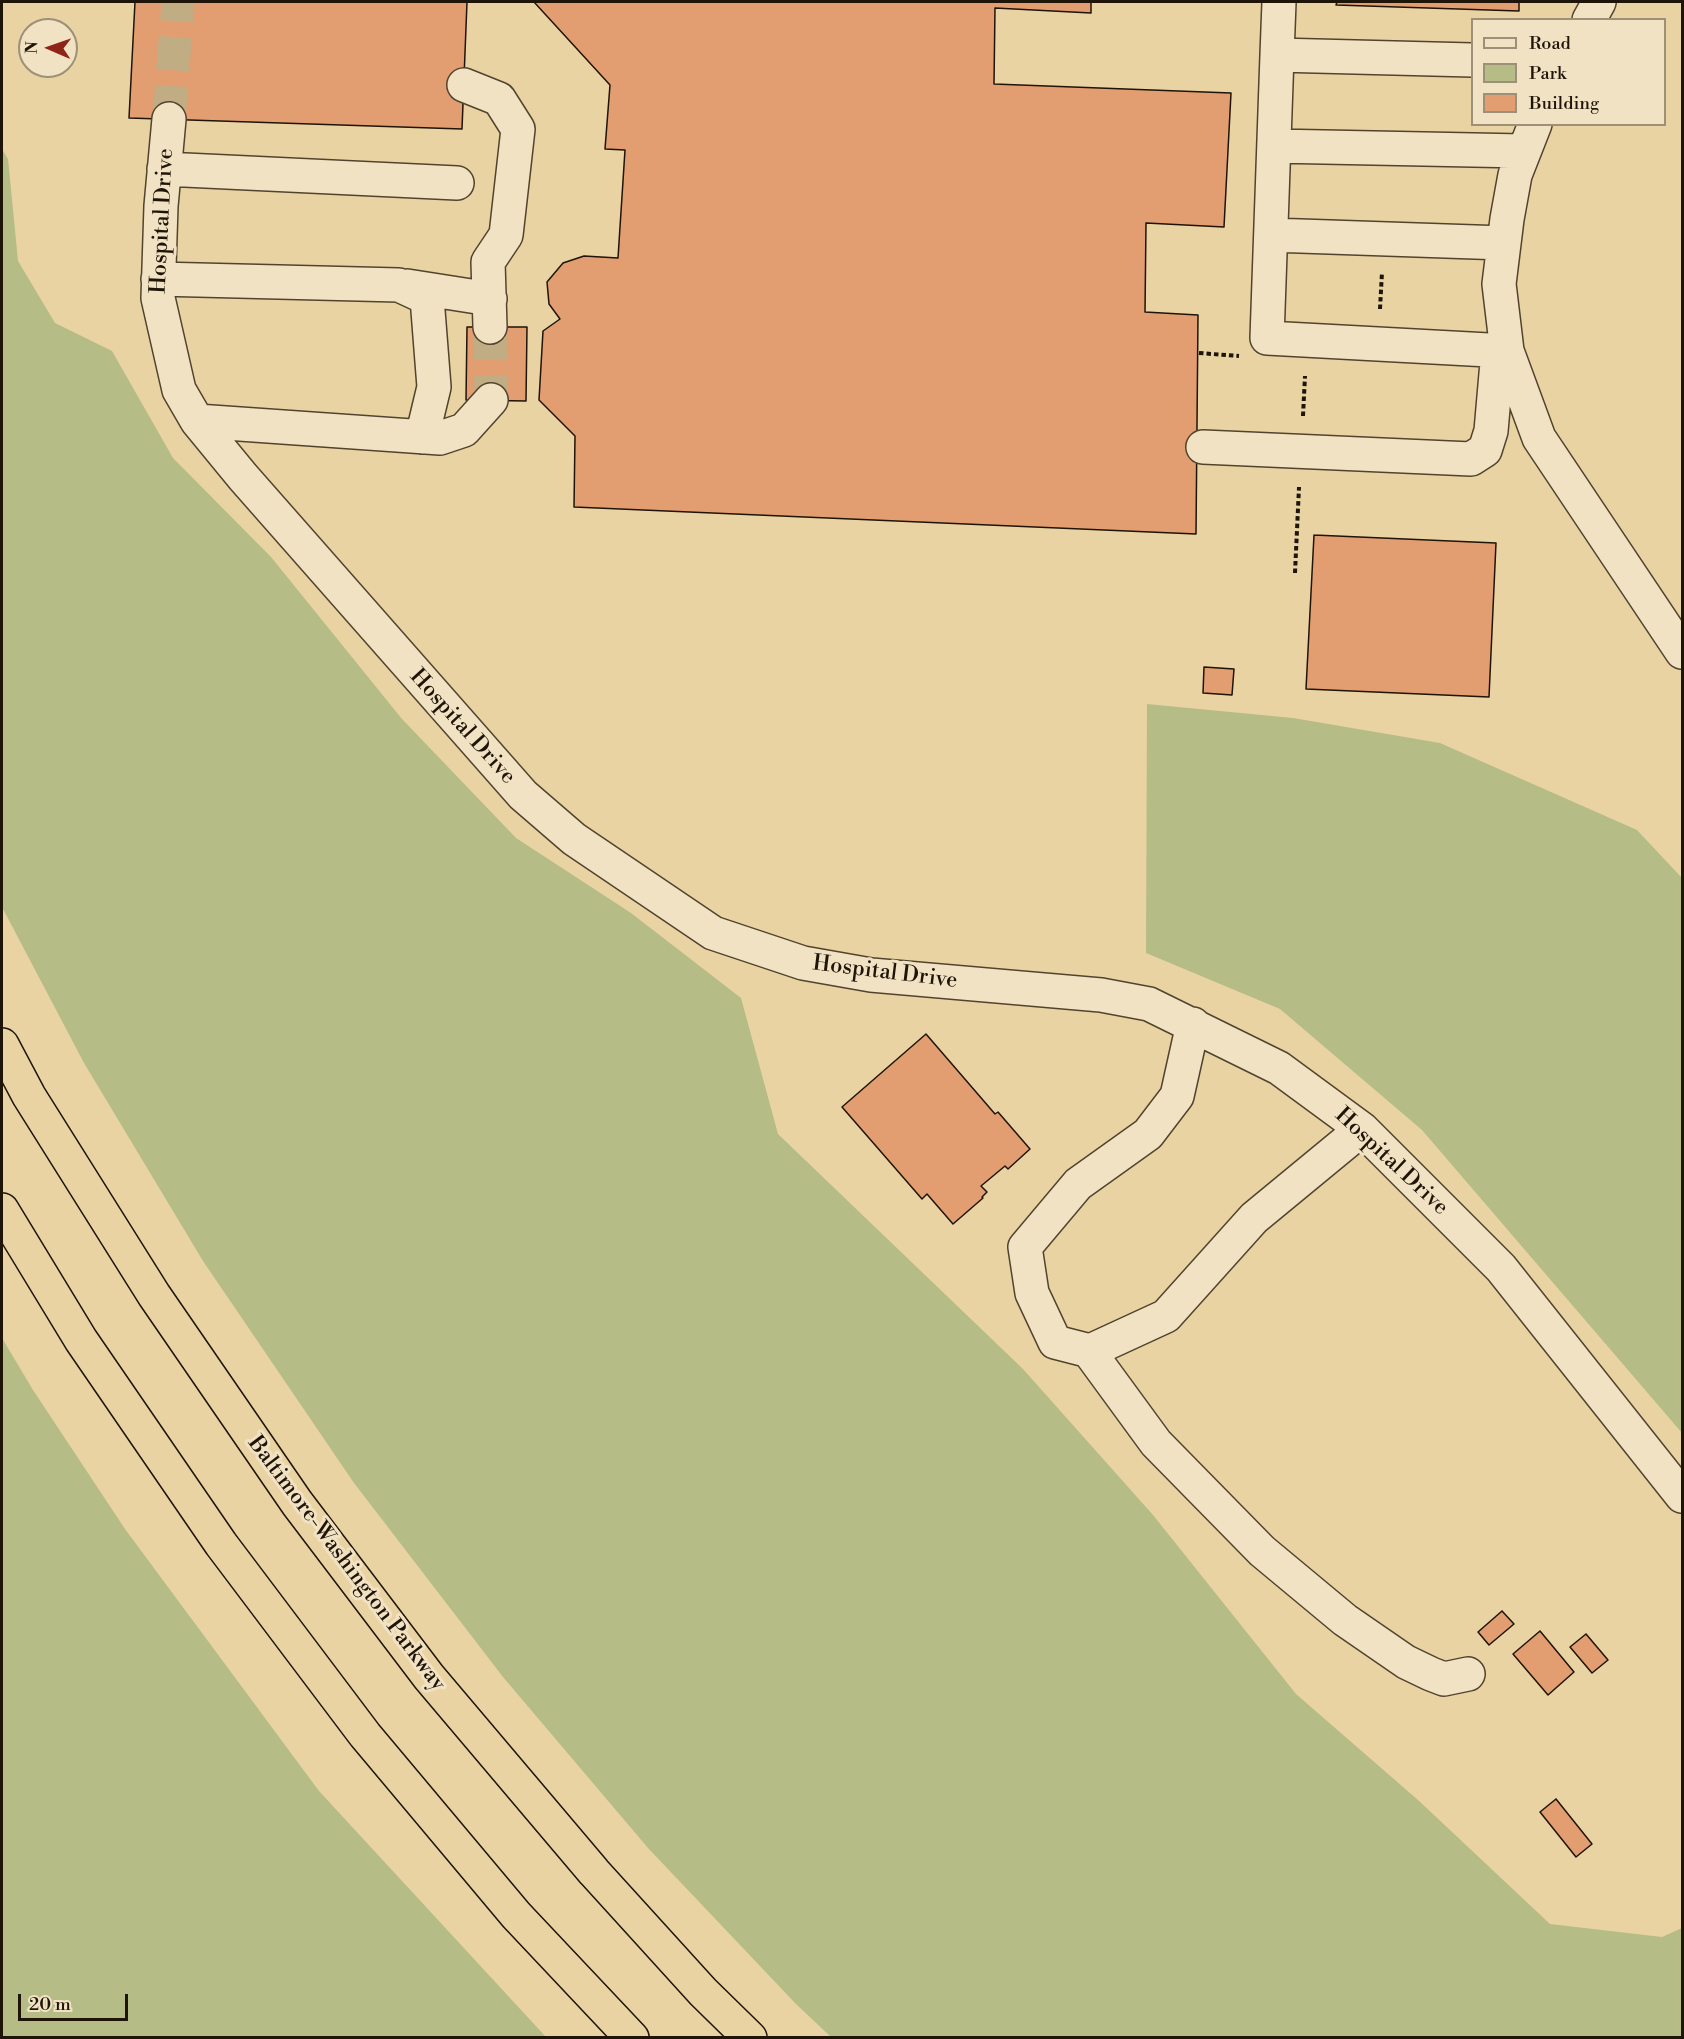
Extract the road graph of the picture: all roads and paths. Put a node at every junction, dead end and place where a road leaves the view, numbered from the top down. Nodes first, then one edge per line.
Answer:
1 (1279, 2) edge
2 (1599, 2) edge
3 (1590, 18) edge
4 (1277, 56) junction
5 (1471, 60) edge
6 (464, 85) dead end
7 (169, 119) tunnel mouth
8 (1529, 138) edge
9 (1274, 146) junction
10 (165, 169) junction
11 (457, 183) dead end
12 (1271, 235) junction
13 (1504, 243) junction
14 (158, 279) junction
15 (399, 285) junction
16 (1502, 351) junction
17 (491, 400) tunnel mouth
18 (197, 421) junction
19 (422, 437) junction
20 (1203, 447) dead end
21 (1683, 652) edge
22 (1193, 1024) junction
23 (2, 1045) edge
24 (1362, 1129) junction
25 (2, 1210) edge
26 (1088, 1350) junction
27 (1683, 1496) edge
28 (1468, 1674) dead end
29 (632, 2037) edge
30 (750, 2037) edge

1 - 4 street
2 - 3 street
4 - 5 street
4 - 9 street
6 - 15 street
7 - 10 street, Hospital Drive
8 - 9 street
8 - 13 street
9 - 12 street
10 - 11 street
10 - 14 street, Hospital Drive
12 - 13 street
12 - 16 street
13 - 16 street
14 - 15 street
14 - 18 street, Hospital Drive
15 - 19 street
16 - 20 street
16 - 21 street
17 - 19 street
18 - 19 street
18 - 22 street, Hospital Drive
22 - 24 street, Hospital Drive
22 - 26 street
23 - 30 highway, Baltimore-Washington Parkway
24 - 26 street
24 - 27 street, Hospital Drive
25 - 29 highway
26 - 28 street

